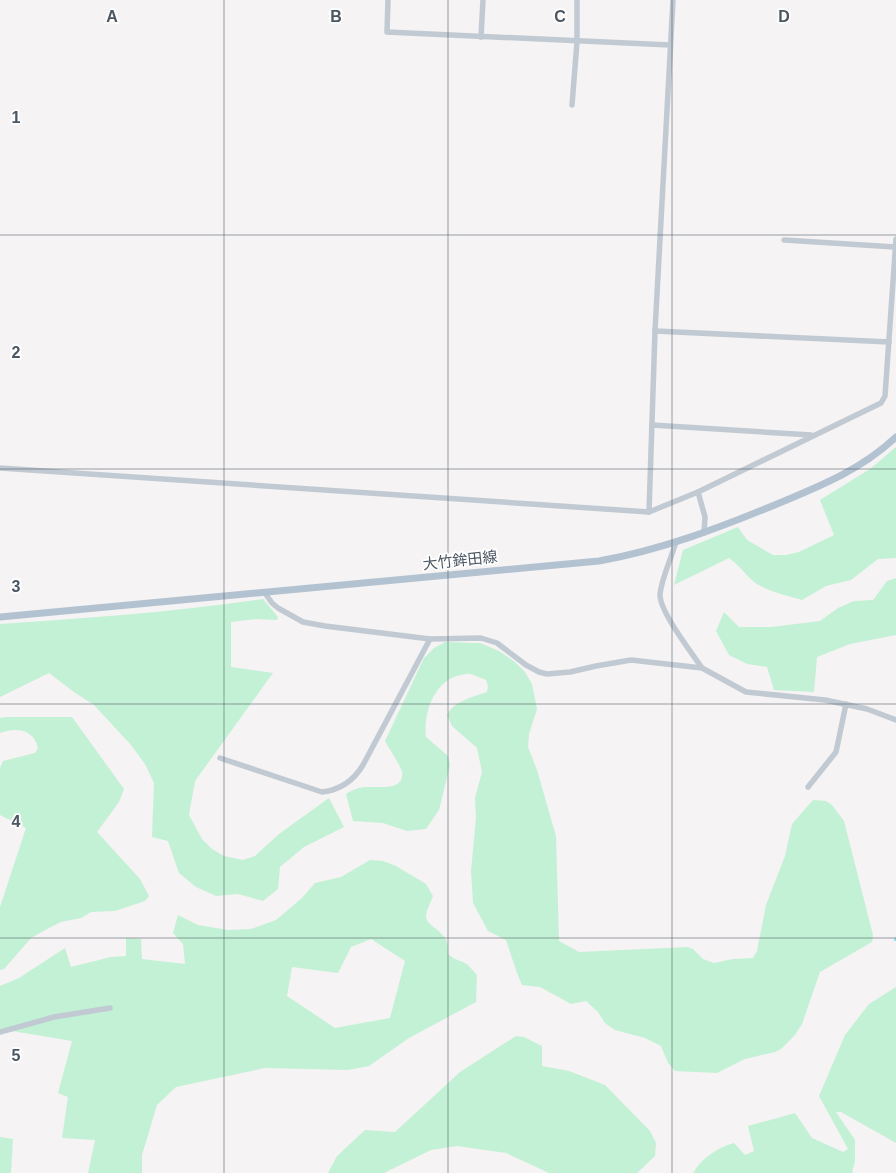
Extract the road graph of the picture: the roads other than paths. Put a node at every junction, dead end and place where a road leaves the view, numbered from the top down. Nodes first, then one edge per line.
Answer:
1 (388, 0) edge
2 (483, 0) edge
3 (577, 0) edge
4 (673, 0) edge
5 (481, 37) junction
6 (577, 42) junction
7 (670, 45) junction
8 (572, 105) dead end
9 (896, 239) edge
10 (784, 240) dead end
11 (895, 248) edge
12 (655, 331) junction
13 (889, 342) junction
14 (652, 425) junction
15 (814, 435) junction
16 (896, 437) edge
17 (0, 468) edge
18 (69, 472) junction
19 (77, 477) dead end
20 (698, 492) junction
21 (649, 512) junction
22 (704, 533) junction
23 (676, 542) junction
24 (264, 593) junction
25 (0, 617) edge
26 (430, 638) junction
27 (702, 668) junction
28 (846, 704) junction
29 (896, 720) edge
30 (220, 758) dead end
31 (808, 787) dead end
32 (110, 1008) dead end
33 (0, 1032) edge

1 - 5 street
2 - 5 street
3 - 6 street
4 - 7 street
5 - 6 street
6 - 7 street
6 - 8 street
7 - 12 street
9 - 11 street
10 - 11 street
11 - 13 street
12 - 13 street
12 - 14 street
13 - 15 street
14 - 15 street
14 - 21 street
15 - 20 street
16 - 22 main road, 大竹鉾田線
17 - 18 street
18 - 19 street
18 - 21 street
20 - 21 street
20 - 22 street
22 - 23 main road, 大竹鉾田線
23 - 24 main road, 大竹鉾田線
23 - 27 street
24 - 25 main road, 大竹鉾田線
24 - 26 street
26 - 27 street
26 - 30 street
27 - 28 street
28 - 29 street
28 - 31 street
32 - 33 street

